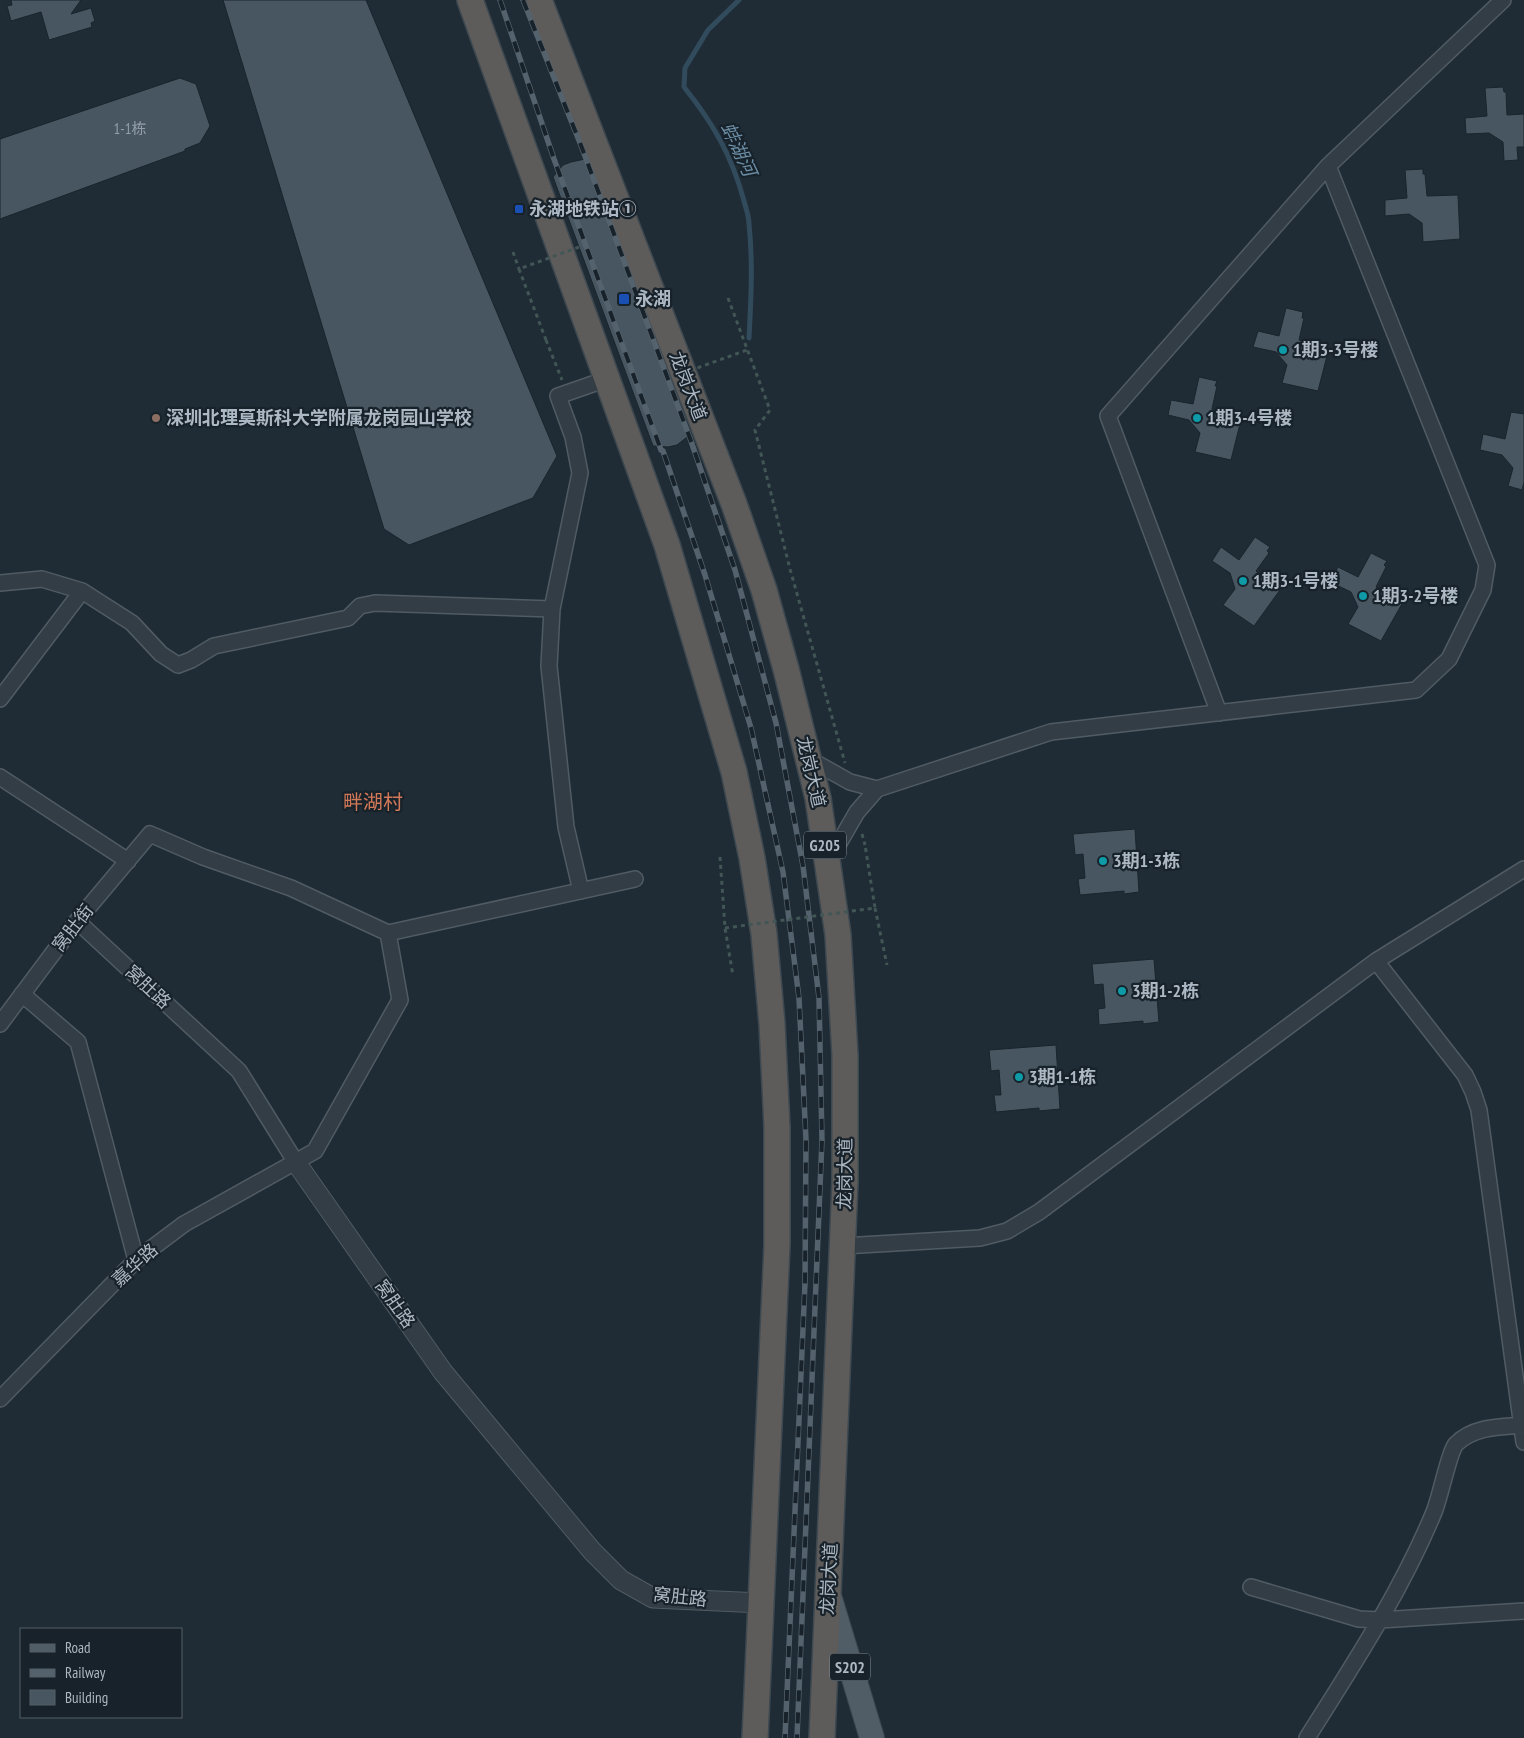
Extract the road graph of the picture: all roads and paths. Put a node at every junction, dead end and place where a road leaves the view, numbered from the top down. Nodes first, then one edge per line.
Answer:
1 (470, 0) edge
2 (539, 0) edge
3 (1503, 0) edge
4 (1328, 166) junction
5 (579, 247) dead end
6 (513, 252) dead end
7 (519, 269) junction
8 (728, 298) dead end
9 (746, 350) junction
10 (675, 376) dead end
11 (607, 379) junction
12 (567, 392) junction
13 (0, 583) edge
14 (82, 591) junction
15 (552, 609) junction
16 (0, 699) edge
17 (1219, 713) junction
18 (809, 759) junction
19 (0, 777) edge
20 (850, 782) junction
21 (877, 789) junction
22 (857, 812) junction
23 (720, 857) dead end
24 (128, 861) junction
25 (828, 862) junction
26 (1524, 868) edge
27 (635, 879) dead end
28 (582, 891) junction
29 (875, 908) junction
30 (77, 921) junction
31 (725, 928) junction
32 (388, 933) junction
33 (1376, 961) junction
34 (887, 965) dead end
35 (733, 976) dead end
36 (22, 994) junction
37 (0, 1024) edge
38 (294, 1161) junction
39 (843, 1246) junction
40 (136, 1260) junction
41 (0, 1399) edge
42 (1523, 1425) edge
43 (1524, 1442) edge
44 (1251, 1587) dead end
45 (828, 1595) junction
46 (761, 1604) junction
47 (1524, 1611) edge
48 (1380, 1620) junction
49 (756, 1738) edge
50 (822, 1738) edge
51 (872, 1738) edge
52 (1307, 1738) edge

1 - 11 highway
2 - 18 highway, 龙岗大道 / G205
3 - 4 street
4 - 17 street
4 - 17 street
5 - 7 path, bridge
6 - 7 path
7 - 12 path, bridge
8 - 9 path
9 - 10 path, bridge
9 - 20 path
11 - 12 street
11 - 46 highway
12 - 15 street
13 - 14 street
14 - 15 street
14 - 16 street
15 - 28 street
17 - 21 street
18 - 20 street
18 - 25 highway, 龙岗大道 / G205
19 - 24 street
20 - 21 street
21 - 22 street
22 - 25 street
22 - 29 path, bridge
23 - 31 path
24 - 30 street, 窝肚街
24 - 32 street, 窝肚街
25 - 39 highway, 龙岗大道 / G205
26 - 33 street
27 - 28 street
28 - 32 street
29 - 31 path, bridge
29 - 34 path
30 - 36 street, 窝肚街
30 - 38 street, 窝肚路
31 - 35 path
32 - 38 street, 嘉华路
33 - 39 street
33 - 42 street
36 - 37 street, 窝肚街
36 - 40 street
38 - 40 street, 嘉华路
38 - 46 street, 窝肚路
39 - 45 highway, 龙岗大道 / G205
40 - 41 street, 嘉华路
42 - 43 street
42 - 48 street
44 - 48 street
45 - 50 highway, 龙岗大道 / G205
45 - 51 main road, S202
46 - 49 highway
47 - 48 street
48 - 52 street

